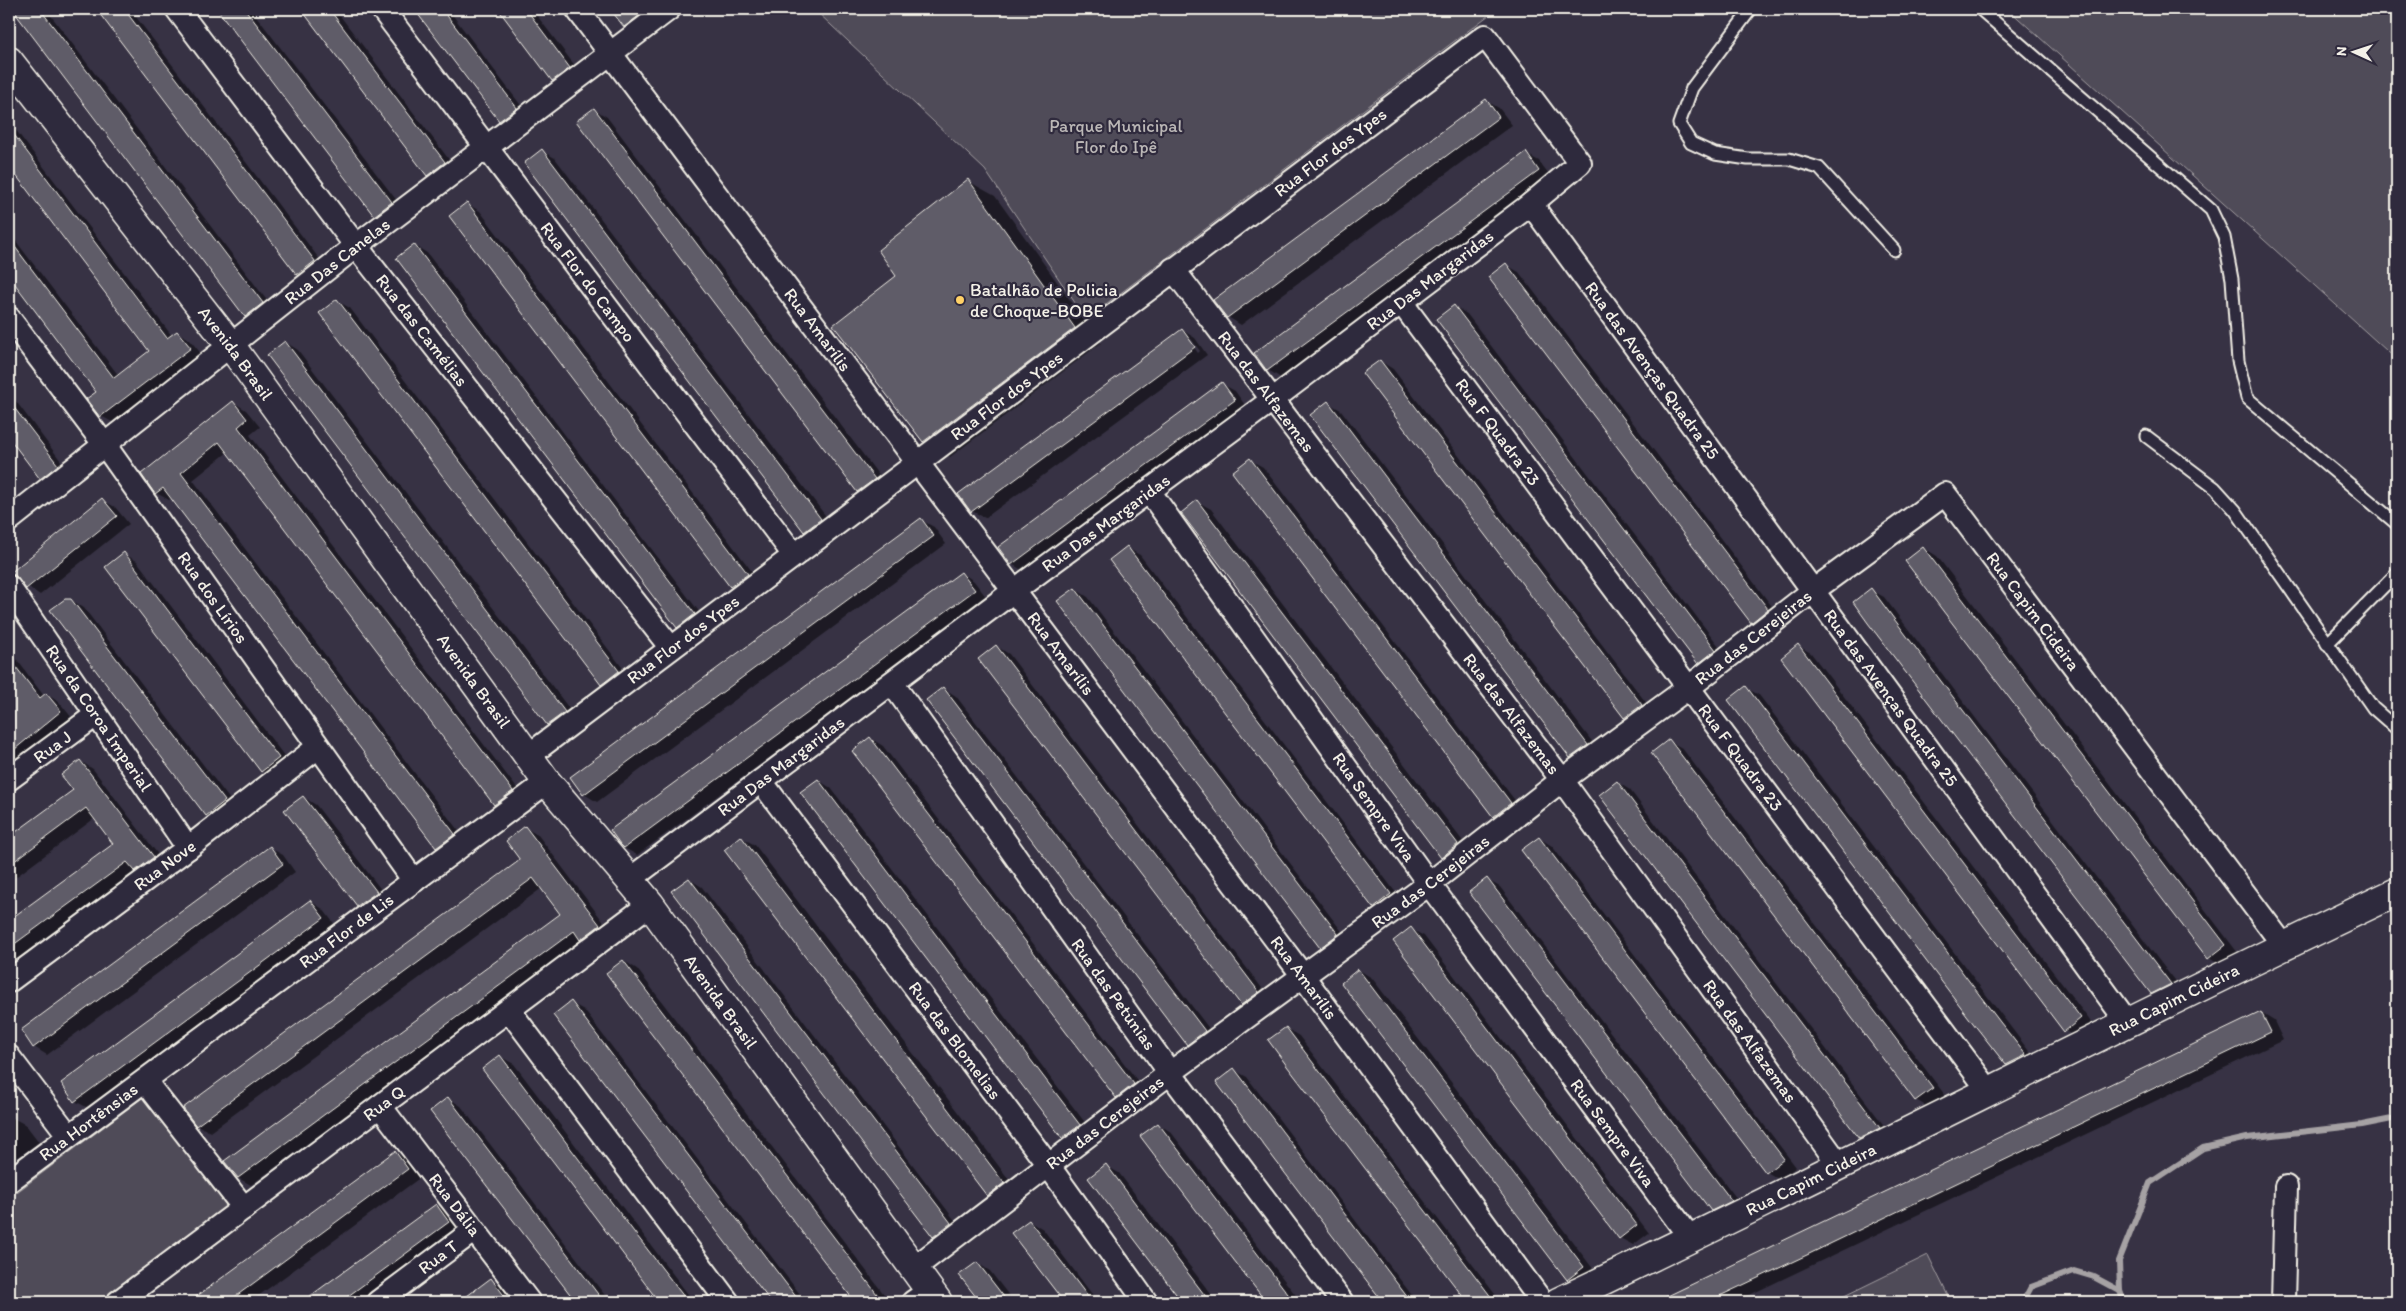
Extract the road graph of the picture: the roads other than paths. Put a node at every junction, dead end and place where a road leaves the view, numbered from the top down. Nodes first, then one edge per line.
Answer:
1 (177, 9) edge
2 (382, 9) edge
3 (577, 9) edge
4 (669, 9) edge
5 (1751, 9) edge
6 (1980, 9) edge
7 (611, 53) junction
8 (9, 61) edge
9 (487, 147) junction
10 (1580, 164) joint
11 (1531, 204) junction
12 (356, 246) junction
13 (1894, 250) dead end
14 (1174, 269) junction
15 (1401, 302) junction
16 (9, 318) edge
17 (231, 346) junction
18 (1272, 400) junction
19 (2146, 436) dead end
20 (104, 444) junction
21 (918, 462) junction
22 (1149, 491) junction
23 (1945, 494) joint
24 (9, 520) edge
25 (2397, 524) edge
26 (794, 555) junction
27 (2397, 573) edge
28 (9, 587) edge
29 (1015, 590) junction
30 (1814, 590) junction
31 (2327, 644) junction
32 (671, 648) junction
33 (892, 683) junction
34 (1688, 688) junction
35 (96, 715) junction
36 (2397, 729) edge
37 (318, 746) junction
38 (528, 756) junction
39 (9, 779) edge
40 (1562, 780) junction
41 (761, 781) junction
42 (547, 782) junction
43 (188, 848) junction
44 (629, 880) junction
45 (414, 881) junction
46 (1429, 884) junction
47 (2397, 892) edge
48 (650, 904) junction
49 (2284, 946) junction
50 (1303, 976) junction
51 (9, 981) edge
52 (509, 1010) junction
53 (2128, 1023) junction
54 (9, 1057) edge
55 (1170, 1073) junction
56 (145, 1081) junction
57 (1989, 1091) junction
58 (380, 1106) junction
59 (69, 1136) junction
60 (1048, 1165) junction
61 (1840, 1166) junction
62 (9, 1181) edge
63 (2286, 1187) dead end
64 (244, 1208) junction
65 (473, 1231) junction
66 (1691, 1239) junction
67 (914, 1268) junction
68 (927, 1298) edge
69 (118, 1302) edge
70 (378, 1302) edge
71 (529, 1302) edge
72 (728, 1302) edge
73 (1146, 1302) edge
74 (1342, 1302) edge
75 (1542, 1302) edge
76 (1558, 1302) edge
77 (2283, 1302) edge

1 - 12 street, Rua das Camélias
2 - 9 street, Rua Flor do Campo
3 - 7 street, Rua Amarílis
4 - 7 street, Rua Das Canelas
5 - 13 lane
6 - 25 lane
7 - 9 street, Rua Das Canelas
7 - 21 street, Rua Amarílis
8 - 17 street, Avenida Brasil
9 - 12 street, Rua Das Canelas
9 - 26 street, Rua Flor do Campo
10 - 11 street, Rua Das Margaridas
10 - 14 street, Rua Flor dos Ypes
11 - 15 street, Rua Das Margaridas
11 - 30 street, Rua das Avenças Quadra 25
12 - 17 street, Rua Das Canelas
12 - 32 street, Rua das Camélias
14 - 18 street, Rua das Alfazemas
14 - 21 street, Rua Flor dos Ypes
15 - 18 street, Rua Das Margaridas
15 - 34 street, Rua F Quadra 23
16 - 20 street, Rua dos Lírios
17 - 20 street, Rua Das Canelas
17 - 38 street, Avenida Brasil
18 - 22 street, Rua Das Margaridas
18 - 40 street, Rua das Alfazemas
19 - 31 lane
20 - 24 street, Rua Das Canelas
20 - 37 street, Rua dos Lírios
21 - 26 street, Rua Flor dos Ypes
21 - 29 street, Rua Amarílis
22 - 29 street, Rua Das Margaridas
22 - 46 street, Rua Sempre Viva
23 - 30 street, Rua das Cerejeiras
23 - 49 street, Rua Capim Cideira
26 - 32 street, Rua Flor dos Ypes
27 - 31 lane
28 - 35 street, Rua da Coroa Imperial
29 - 33 street, Rua Das Margaridas
29 - 50 street, Rua Amarílis
30 - 34 street, Rua das Cerejeiras
30 - 53 street, Rua das Avenças Quadra 25
31 - 36 lane
32 - 38 street, Rua Flor dos Ypes
33 - 41 street, Rua Das Margaridas
33 - 55 street, Rua das Petúnias
34 - 40 street, Rua das Cerejeiras
34 - 57 street, Rua F Quadra 23
35 - 39 street, Rua J
35 - 43 street, Rua da Coroa Imperial
37 - 43 street, Rua Nove
37 - 45 street, Rua dos Lírios
38 - 42 street, Avenida Brasil
40 - 46 street, Rua das Cerejeiras
40 - 61 street, Rua das Alfazemas
41 - 44 street, Rua Das Margaridas
41 - 60 street, Rua das Blomelias
42 - 44 street, Avenida Brasil
42 - 45 street, Rua Flor de Lis
43 - 51 street, Rua Nove
44 - 48 street, Avenida Brasil
45 - 56 street, Rua Flor de Lis
46 - 50 street, Rua das Cerejeiras
46 - 66 street, Rua Sempre Viva
47 - 49 street
48 - 52 street, Rua Q
48 - 67 street, Avenida Brasil
49 - 53 street, Rua Capim Cideira
50 - 55 street, Rua das Cerejeiras
50 - 75 street, Rua Amarílis
52 - 58 street, Rua Q
52 - 72 street
53 - 57 street, Rua Capim Cideira
54 - 59 street
55 - 60 street, Rua das Cerejeiras
55 - 74 street, Rua das Petúnias
56 - 59 street, Rua Hortênsias
56 - 64 street
57 - 61 street, Rua Capim Cideira
58 - 64 street, Rua Q
58 - 65 street, Rua Dália
59 - 62 street, Rua Hortênsias
60 - 67 street, Rua das Cerejeiras
60 - 73 street, Rua das Blomelias
61 - 66 street, Rua Capim Cideira
63 - 77 street
64 - 69 street, Rua Q
65 - 70 street, Rua T
65 - 71 street, Rua Dália
66 - 76 street, Rua Capim Cideira
67 - 68 street, Avenida Brasil

